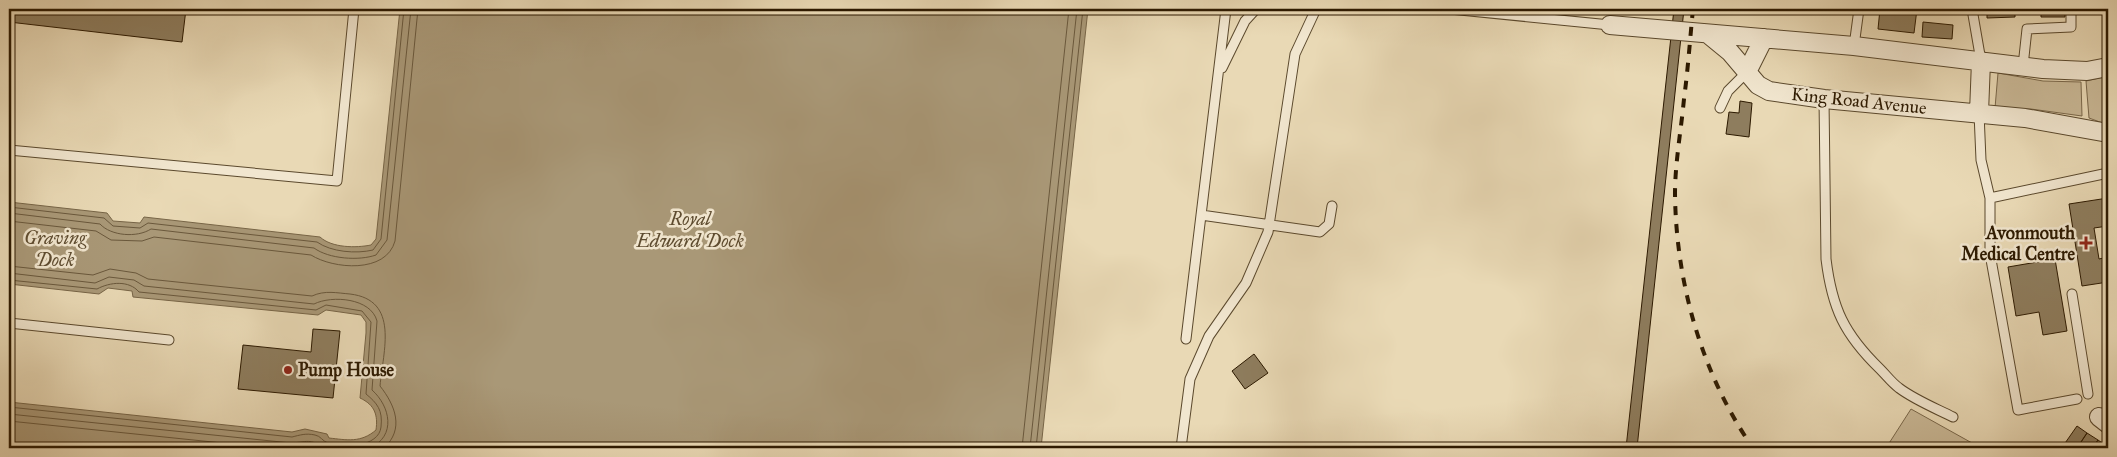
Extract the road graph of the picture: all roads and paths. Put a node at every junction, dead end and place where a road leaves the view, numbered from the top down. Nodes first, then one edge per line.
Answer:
1 (354, 9) edge
2 (1226, 9) edge
3 (1256, 9) edge
4 (1316, 9) edge
5 (1450, 9) edge
6 (1858, 9) edge
7 (1972, 9) edge
8 (2071, 9) edge
9 (1610, 25) joint
10 (1708, 34) junction
11 (1764, 38) junction
12 (1854, 46) junction
13 (1981, 60) junction
14 (2023, 66) junction
15 (2108, 66) edge
16 (1747, 72) junction
17 (1218, 75) junction
18 (1824, 99) junction
19 (1720, 108) dead end
20 (1979, 113) junction
21 (2108, 134) edge
22 (9, 150) edge
23 (2108, 173) edge
24 (1990, 198) junction
25 (1332, 206) dead end
26 (1201, 215) junction
27 (1270, 224) junction
28 (2072, 294) dead end
29 (9, 323) edge
30 (1186, 339) dead end
31 (168, 340) dead end
32 (2088, 394) dead end
33 (2077, 400) dead end
34 (1953, 418) dead end
35 (1181, 448) edge

1 - 22 lane
2 - 17 lane
3 - 17 lane
4 - 27 lane
5 - 9 lane
6 - 12 lane
7 - 13 lane
8 - 14 lane
9 - 10 street
10 - 11 street
10 - 16 street, King Road Avenue
11 - 12 street
11 - 16 street
12 - 13 street
13 - 14 street
13 - 20 street
14 - 15 street
16 - 18 street, King Road Avenue
16 - 19 lane
17 - 26 lane
18 - 20 street, King Road Avenue
18 - 34 lane
20 - 21 street, King Road Avenue
20 - 24 lane
23 - 24 lane
24 - 33 lane
25 - 27 lane
26 - 27 lane
26 - 30 lane
27 - 35 lane
28 - 32 lane
29 - 31 lane

